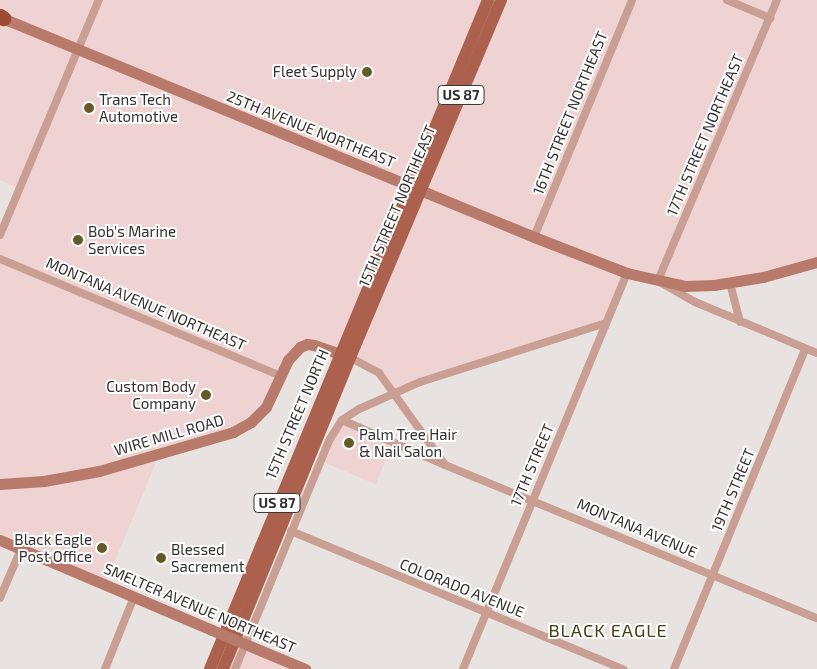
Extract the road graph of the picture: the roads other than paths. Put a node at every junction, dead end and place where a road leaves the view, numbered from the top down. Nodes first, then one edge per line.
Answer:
1 (99, 0) edge
2 (488, 0) edge
3 (501, 0) edge
4 (632, 0) edge
5 (727, 0) edge
6 (777, 0) edge
7 (1, 17) edge
8 (770, 18) junction
9 (78, 49) junction
10 (416, 189) junction
11 (0, 235) edge
12 (534, 237) junction
13 (0, 259) edge
14 (817, 262) edge
15 (627, 272) junction
16 (658, 281) junction
17 (730, 283) junction
18 (740, 322) junction
19 (606, 323) junction
20 (352, 339) joint
21 (806, 349) junction
22 (817, 353) edge
23 (346, 356) junction
24 (281, 376) junction
25 (395, 393) junction
26 (342, 420) junction
27 (445, 465) junction
28 (0, 484) edge
29 (533, 499) junction
30 (292, 531) junction
31 (0, 540) edge
32 (20, 549) junction
33 (713, 574) junction
34 (134, 597) junction
35 (0, 598) edge
36 (487, 613) junction
37 (817, 618) edge
38 (241, 643) junction
39 (105, 669) edge
40 (210, 669) edge
41 (222, 669) edge
42 (235, 669) edge
43 (305, 669) edge
44 (464, 669) edge
45 (623, 669) edge
46 (674, 669) edge

1 - 9 street
2 - 10 main road, 15TH STREET NORTHEAST / US 87
3 - 10 main road, 15TH STREET NORTHEAST / US 87
4 - 12 street, 16TH STREET NORTHEAST
5 - 8 street
6 - 8 street, 17TH STREET NORTHEAST
7 - 9 main road, 25TH AVENUE NORTHEAST
8 - 16 street, 17TH STREET NORTHEAST
9 - 10 main road, 25TH AVENUE NORTHEAST
9 - 11 street
10 - 12 main road, 25TH AVENUE NORTHEAST
10 - 20 main road, 15TH STREET NORTHEAST / US 87
12 - 15 main road, 25TH AVENUE NORTHEAST
13 - 24 street, MONTANA AVENUE NORTHEAST
14 - 17 main road
15 - 16 main road, 25TH AVENUE NORTHEAST
15 - 19 street, 17TH STREET
16 - 17 main road, 25TH AVENUE NORTHEAST
16 - 18 street
17 - 18 street
18 - 21 street
19 - 25 street
19 - 29 street, 17TH STREET
20 - 23 main road, 15TH STREET NORTH / US 87
21 - 22 street
21 - 33 street, 19TH STREET
23 - 24 main road, WIRE MILL ROAD
23 - 25 street, WIRE MILL ROAD
23 - 40 main road, 15TH STREET NORTH / US 87
23 - 41 main road, 15TH STREET NORTH / US 87
24 - 28 main road, WIRE MILL ROAD
25 - 26 street
25 - 27 street
26 - 27 street, MONTANA AVENUE
26 - 30 street
27 - 29 street, MONTANA AVENUE
29 - 33 street, MONTANA AVENUE
29 - 36 street, 17TH STREET
30 - 36 street, COLORADO AVENUE
30 - 38 street
31 - 32 main road, SMELTER AVENUE NORTHEAST
32 - 34 main road, SMELTER AVENUE NORTHEAST
32 - 35 street
33 - 37 street, MONTANA AVENUE
33 - 46 street, 19TH STREET
34 - 38 main road, SMELTER AVENUE NORTHEAST, bridge
34 - 39 street
36 - 44 street, 17TH STREET
36 - 45 street, COLORADO AVENUE
38 - 42 street
38 - 43 main road, SMELTER AVENUE NORTHEAST

